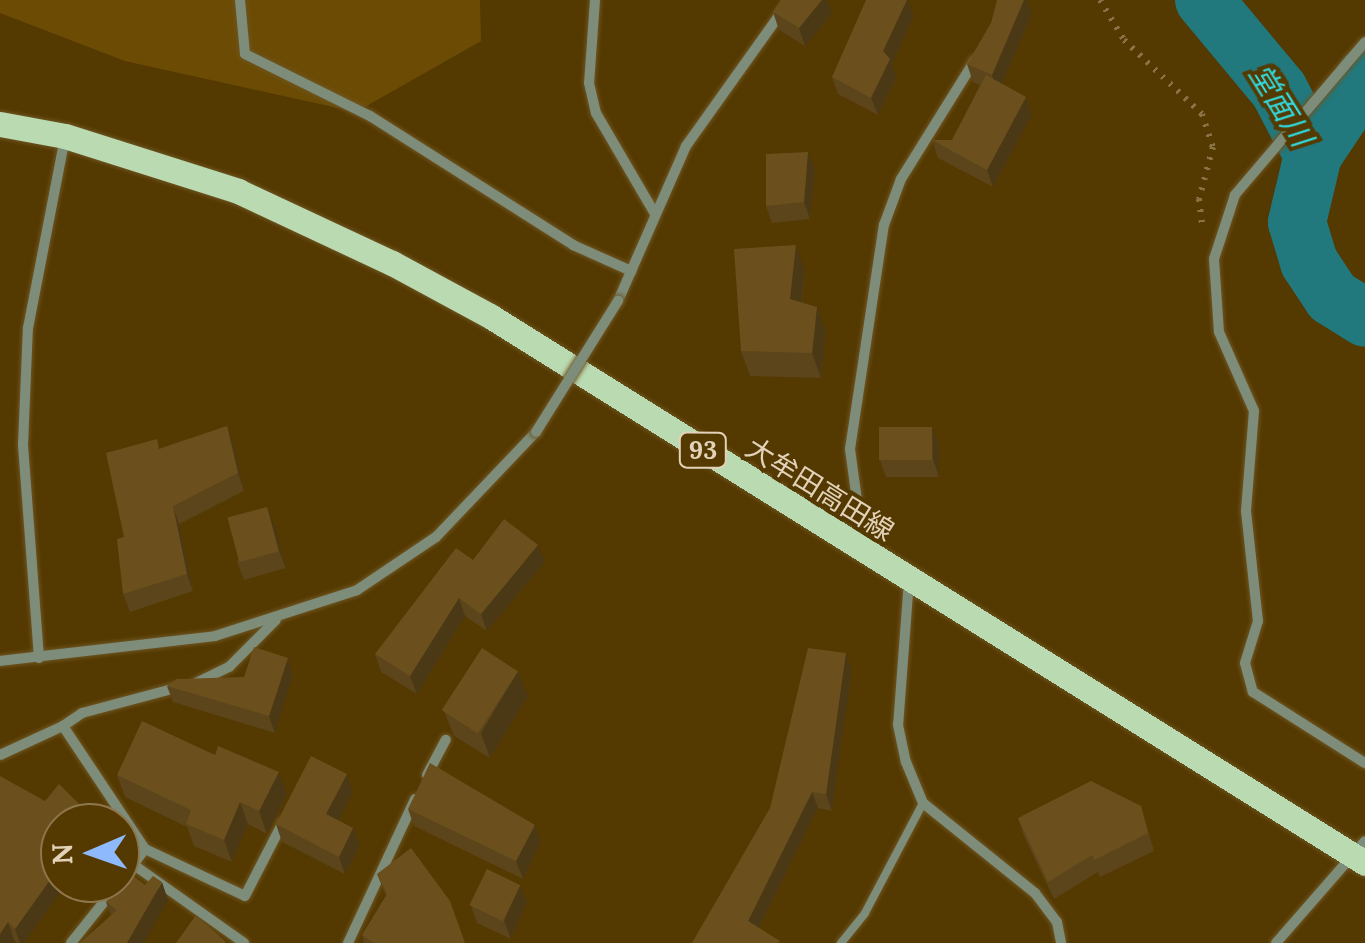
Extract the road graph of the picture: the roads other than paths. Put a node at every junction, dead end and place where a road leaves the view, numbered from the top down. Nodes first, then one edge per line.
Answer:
1 (240, 0) edge
2 (595, 0) edge
3 (790, 0) edge
4 (1365, 42) edge
5 (979, 54) edge
6 (0, 124) edge
7 (65, 136) junction
8 (655, 214) junction
9 (630, 271) junction
10 (865, 552) junction
11 (909, 580) junction
12 (277, 619) junction
13 (39, 658) junction
14 (0, 661) edge
15 (63, 726) junction
16 (446, 740) dead end
17 (0, 755) edge
18 (1365, 763) edge
19 (923, 803) junction
20 (286, 815) edge
21 (144, 849) junction
22 (1360, 853) edge
23 (140, 855) edge
24 (140, 869) edge
25 (104, 903) edge
26 (71, 943) edge
27 (244, 943) edge
28 (348, 943) edge
29 (840, 943) edge
30 (1062, 943) edge
31 (1276, 943) edge

1 - 9 street
2 - 8 street
3 - 8 street
4 - 18 street
5 - 10 street
6 - 7 main road, 大牟田高田線 / 93
7 - 10 main road, 大牟田高田線 / 93
7 - 13 street
8 - 9 street
9 - 12 street, bridge
10 - 11 main road, 大牟田高田線 / 93
11 - 19 street
11 - 22 main road, 大牟田高田線 / 93
12 - 13 street
12 - 15 street
13 - 14 street
15 - 17 street
15 - 21 street
16 - 28 street
19 - 29 lane
19 - 30 street
20 - 21 street
21 - 23 street
22 - 31 street
24 - 27 street
25 - 26 street

